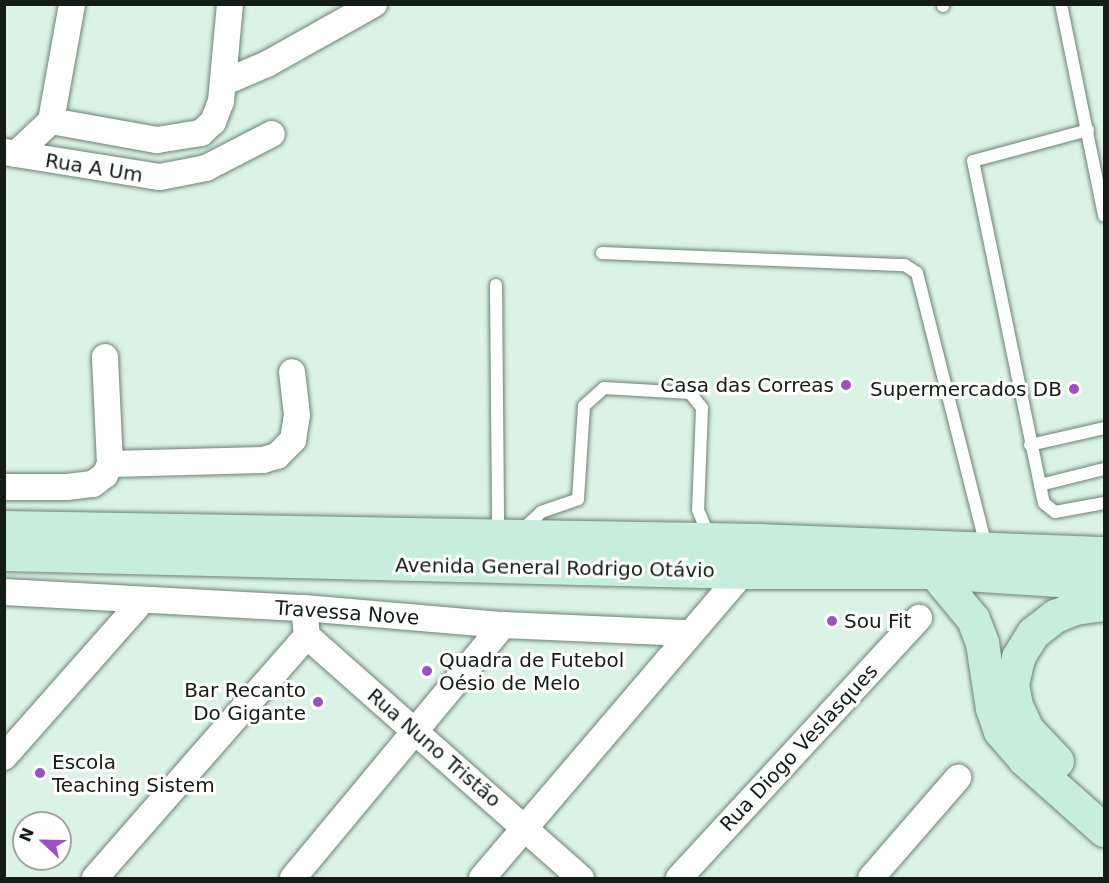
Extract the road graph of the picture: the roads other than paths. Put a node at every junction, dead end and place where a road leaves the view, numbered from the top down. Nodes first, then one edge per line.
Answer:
1 (72, 4) edge
2 (230, 4) edge
3 (374, 4) edge
4 (1061, 4) edge
5 (225, 82) junction
6 (51, 121) junction
7 (1088, 130) junction
8 (272, 134) dead end
9 (10, 153) edge
10 (1104, 216) edge
11 (602, 253) dead end
12 (496, 285) dead end
13 (105, 357) dead end
14 (292, 372) dead end
15 (1104, 428) edge
16 (1030, 445) junction
17 (110, 464) junction
18 (1104, 469) edge
19 (1040, 484) junction
20 (4, 487) edge
21 (1104, 503) edge
22 (4, 527) edge
23 (506, 537) junction
24 (711, 540) junction
25 (987, 547) junction
26 (1104, 553) edge
27 (4, 554) edge
28 (743, 572) junction
29 (934, 572) junction
30 (1104, 583) edge
31 (4, 592) edge
32 (141, 602) junction
33 (1104, 604) edge
34 (304, 608) junction
35 (919, 618) dead end
36 (503, 626) junction
37 (689, 633) junction
38 (307, 636) junction
39 (415, 731) junction
40 (4, 757) edge
41 (958, 778) dead end
42 (1104, 805) edge
43 (524, 827) junction
44 (1104, 830) edge
45 (95, 879) edge
46 (293, 879) edge
47 (482, 879) edge
48 (581, 879) edge
49 (679, 879) edge
50 (871, 879) edge

1 - 6 street
2 - 5 street
3 - 5 street
4 - 7 lane
5 - 6 street
6 - 9 street
7 - 10 lane
7 - 16 lane
8 - 9 street, Rua A Um
11 - 25 lane
12 - 23 lane
13 - 17 street
14 - 17 street
15 - 16 lane
16 - 19 lane
17 - 20 street
18 - 19 lane
19 - 21 lane
22 - 23 main road, Avenida General Rodrigo Otávio
23 - 24 main road, Avenida General Rodrigo Otávio
23 - 24 lane
24 - 25 main road, Avenida General Rodrigo Otávio
25 - 26 main road, Avenida General Rodrigo Otávio
27 - 28 main road, Avenida General Rodrigo Otávio
28 - 29 main road, Avenida General Rodrigo Otávio
28 - 37 street
29 - 30 main road, Avenida General Rodrigo Otávio
29 - 44 main road
31 - 32 street, Travessa Nove
32 - 34 street, Travessa Nove
32 - 40 street
33 - 42 main road
34 - 36 street, Travessa Nove
34 - 38 street
35 - 49 street, Rua Diogo Veslasques
36 - 37 street, Travessa Nove
36 - 39 street
37 - 43 street
38 - 39 street, Rua Nuno Tristão
38 - 45 street
39 - 43 street, Rua Nuno Tristão
39 - 46 street
41 - 50 street
43 - 47 street
43 - 48 street, Rua Nuno Tristão

